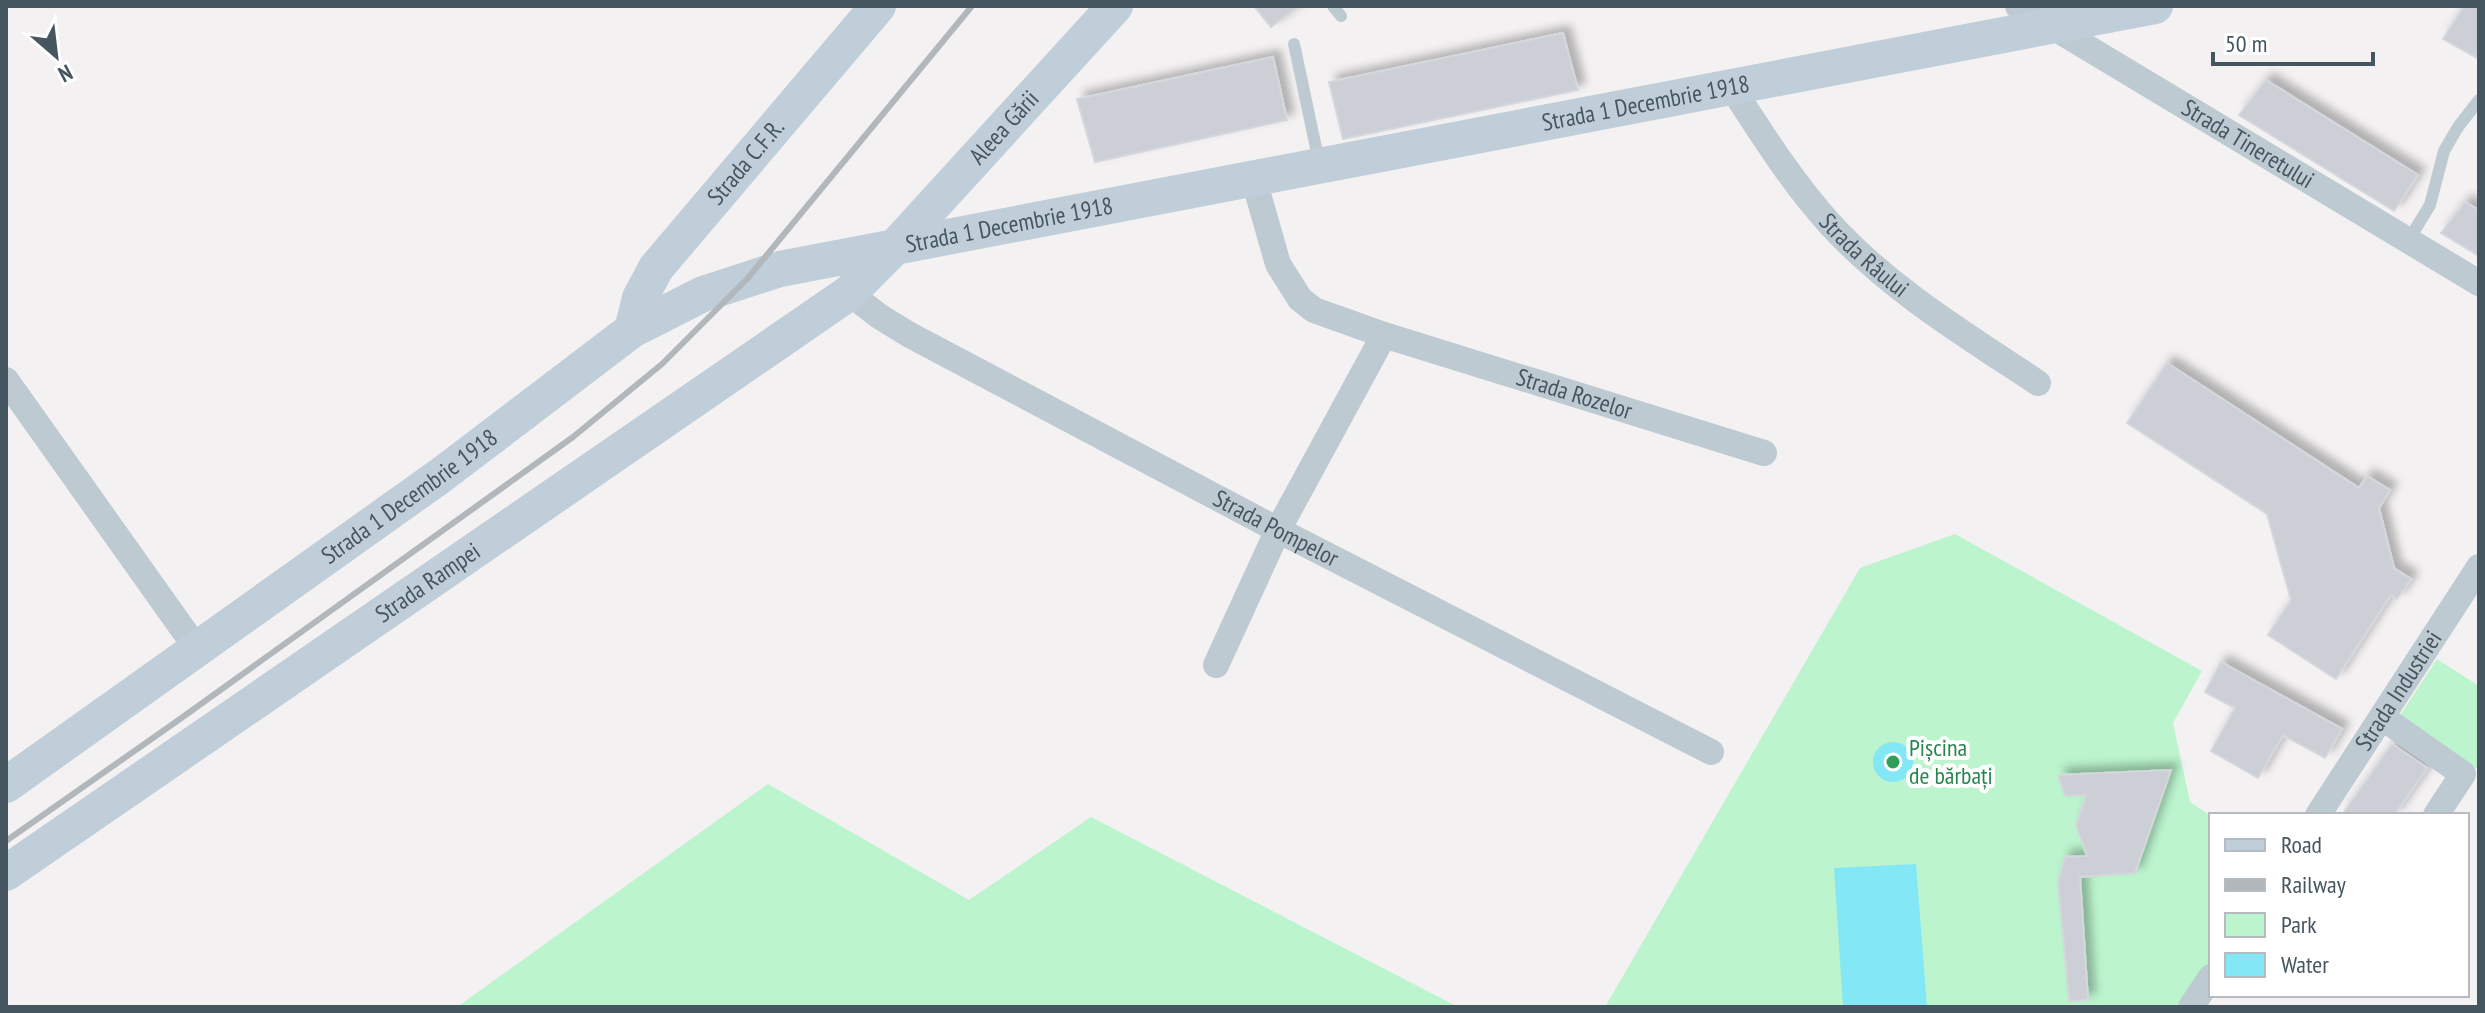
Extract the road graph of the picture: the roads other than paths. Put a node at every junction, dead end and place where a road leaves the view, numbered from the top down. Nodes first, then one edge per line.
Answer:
1 (878, 6) edge
2 (1115, 6) edge
3 (2018, 6) edge
4 (2155, 6) edge
5 (2051, 27) junction
6 (1294, 44) dead end
7 (1732, 88) junction
8 (2479, 100) edge
9 (1320, 167) junction
10 (1254, 180) junction
11 (2408, 241) junction
12 (894, 248) junction
13 (2479, 283) edge
14 (849, 293) junction
15 (632, 330) junction
16 (1384, 335) junction
17 (6, 380) edge
18 (2038, 383) dead end
19 (1764, 453) dead end
20 (1278, 530) junction
21 (2479, 567) edge
22 (197, 649) junction
23 (1216, 665) dead end
24 (2383, 718) junction
25 (1711, 752) dead end
26 (6, 785) edge
27 (2319, 813) edge
28 (2437, 813) edge
29 (6, 873) edge
30 (2209, 980) edge
31 (2191, 1007) edge

1 - 15 main road, Strada C.F.R.
2 - 12 main road, Aleea Gării
3 - 5 street, Strada Tineretului
4 - 5 main road, Strada 1 Decembrie 1918
5 - 7 main road, Strada 1 Decembrie 1918
5 - 11 street, Strada Tineretului
6 - 9 lane
7 - 9 main road, Strada 1 Decembrie 1918
7 - 18 street, Strada Râului
8 - 11 lane
9 - 10 main road, Strada 1 Decembrie 1918
10 - 12 main road, Strada 1 Decembrie 1918
10 - 16 street, Strada Rozelor
11 - 13 street, Strada Tineretului
12 - 14 main road, Aleea Gării
12 - 15 main road, Strada 1 Decembrie 1918
14 - 20 street, Strada Pompelor
14 - 29 main road, Strada Rampei
15 - 22 main road, Strada 1 Decembrie 1918
16 - 19 street, Strada Rozelor
16 - 20 street
17 - 22 street
20 - 23 street
20 - 25 street, Strada Pompelor
21 - 24 street, Strada Industriei
22 - 26 main road, Strada 1 Decembrie 1918
24 - 27 street, Strada Industriei
24 - 28 street
30 - 31 street

